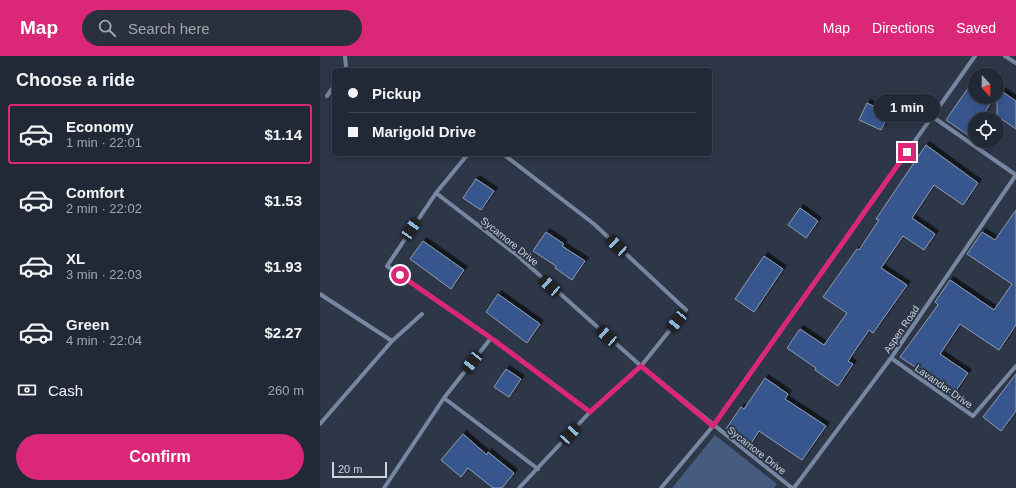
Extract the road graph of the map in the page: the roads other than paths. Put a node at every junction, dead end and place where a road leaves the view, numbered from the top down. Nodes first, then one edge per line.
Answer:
1 (345, 56) edge
2 (975, 56) edge
3 (1005, 56) edge
4 (1016, 63) edge
5 (346, 68) edge
6 (332, 89) edge
7 (327, 96) dead end
8 (933, 118) junction
9 (466, 156) edge
10 (506, 156) edge
11 (1016, 175) edge
12 (436, 193) junction
13 (320, 294) edge
14 (422, 314) dead end
15 (491, 338) junction
16 (392, 341) junction
17 (891, 358) junction
18 (641, 366) junction
19 (1016, 366) edge
20 (444, 398) junction
21 (590, 412) junction
22 (320, 424) edge
23 (713, 426) junction
24 (538, 469) junction
25 (384, 488) edge
26 (519, 488) edge
27 (661, 488) edge
28 (793, 488) edge

1 - 5 street
2 - 8 street
3 - 4 street
6 - 7 street
8 - 11 street
8 - 23 street
9 - 12 street
10 - 18 street
11 - 17 street, Aspen Road
12 - 15 street
12 - 18 street, Sycamore Drive
13 - 16 street
14 - 16 street
15 - 20 street
15 - 21 street
16 - 22 street
17 - 19 street, Lavander Drive
17 - 28 street, Aspen Road
18 - 21 street
18 - 23 street, Sycamore Drive
20 - 24 street
20 - 25 street
21 - 24 street
23 - 27 street
23 - 28 street, Sycamore Drive
24 - 26 street

